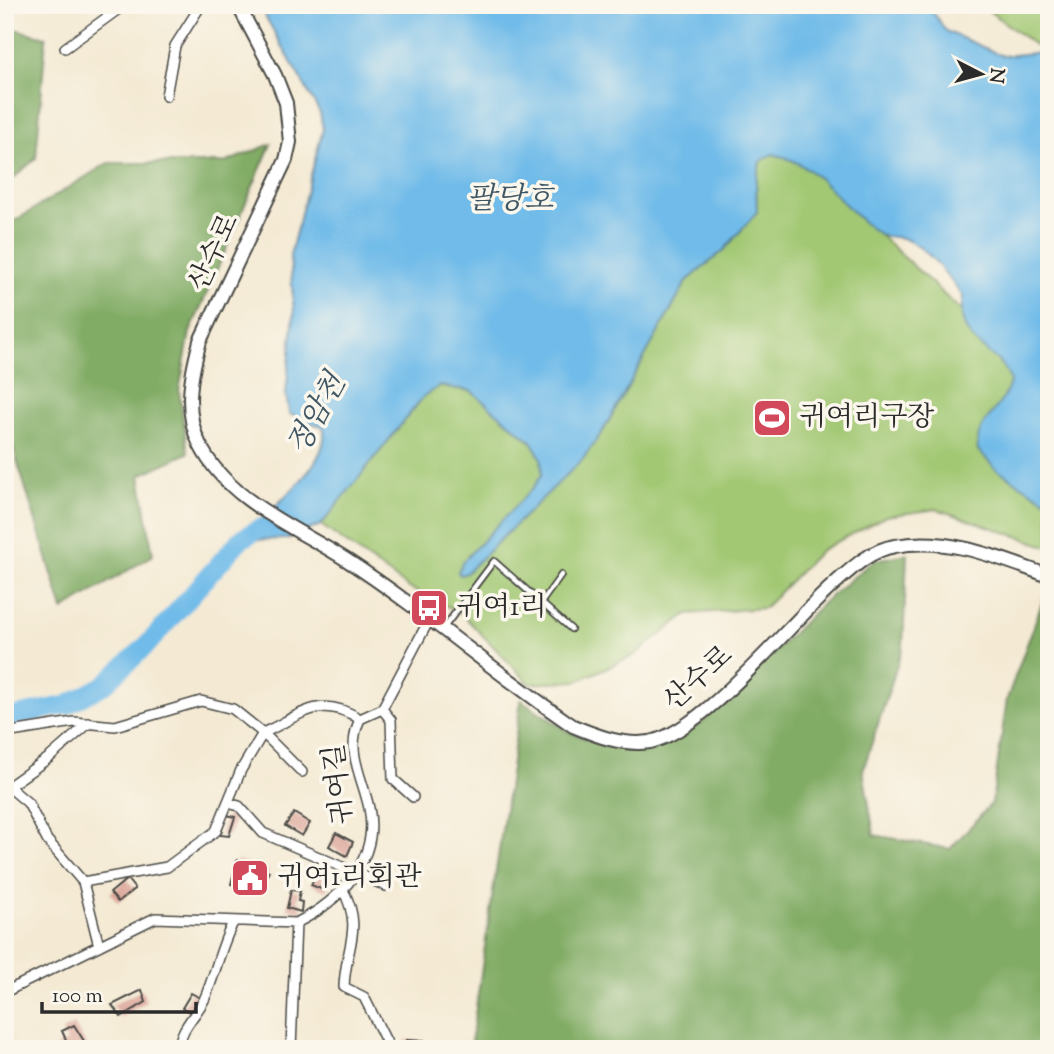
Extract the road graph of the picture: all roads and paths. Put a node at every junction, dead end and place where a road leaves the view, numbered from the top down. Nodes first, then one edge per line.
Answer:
1 (124, 5) edge
2 (201, 5) edge
3 (238, 5) edge
4 (65, 48) dead end
5 (166, 96) dead end
6 (561, 575) dead end
7 (1049, 576) edge
8 (541, 603) junction
9 (429, 620) junction
10 (571, 629) dead end
11 (443, 630) junction
12 (382, 709) junction
13 (360, 719) junction
14 (89, 723) junction
15 (5, 733) edge
16 (263, 733) junction
17 (302, 772) dead end
18 (7, 788) edge
19 (413, 797) dead end
20 (228, 803) junction
21 (356, 875) junction
22 (83, 882) junction
23 (386, 886) dead end
24 (343, 890) junction
25 (234, 921) junction
26 (296, 923) junction
27 (99, 946) junction
28 (5, 992) edge
29 (179, 1049) edge
30 (291, 1049) edge
31 (390, 1049) edge

1 - 4 street
2 - 5 street
3 - 9 main road, 산수로
6 - 8 lane
7 - 11 main road, 산수로
8 - 10 lane
8 - 11 lane
9 - 11 main road, 산수로
9 - 12 street
12 - 13 street, 귀여길
12 - 19 street
13 - 16 street
13 - 21 street, 귀여길
14 - 15 street
14 - 16 street
14 - 18 street
16 - 17 street
16 - 20 street
18 - 22 street
20 - 21 street
20 - 22 street
21 - 23 street
21 - 24 street, 귀여길
22 - 27 street
24 - 26 street, 귀여길
24 - 31 street
25 - 26 street
25 - 27 street
25 - 29 street
26 - 30 street
27 - 28 street

